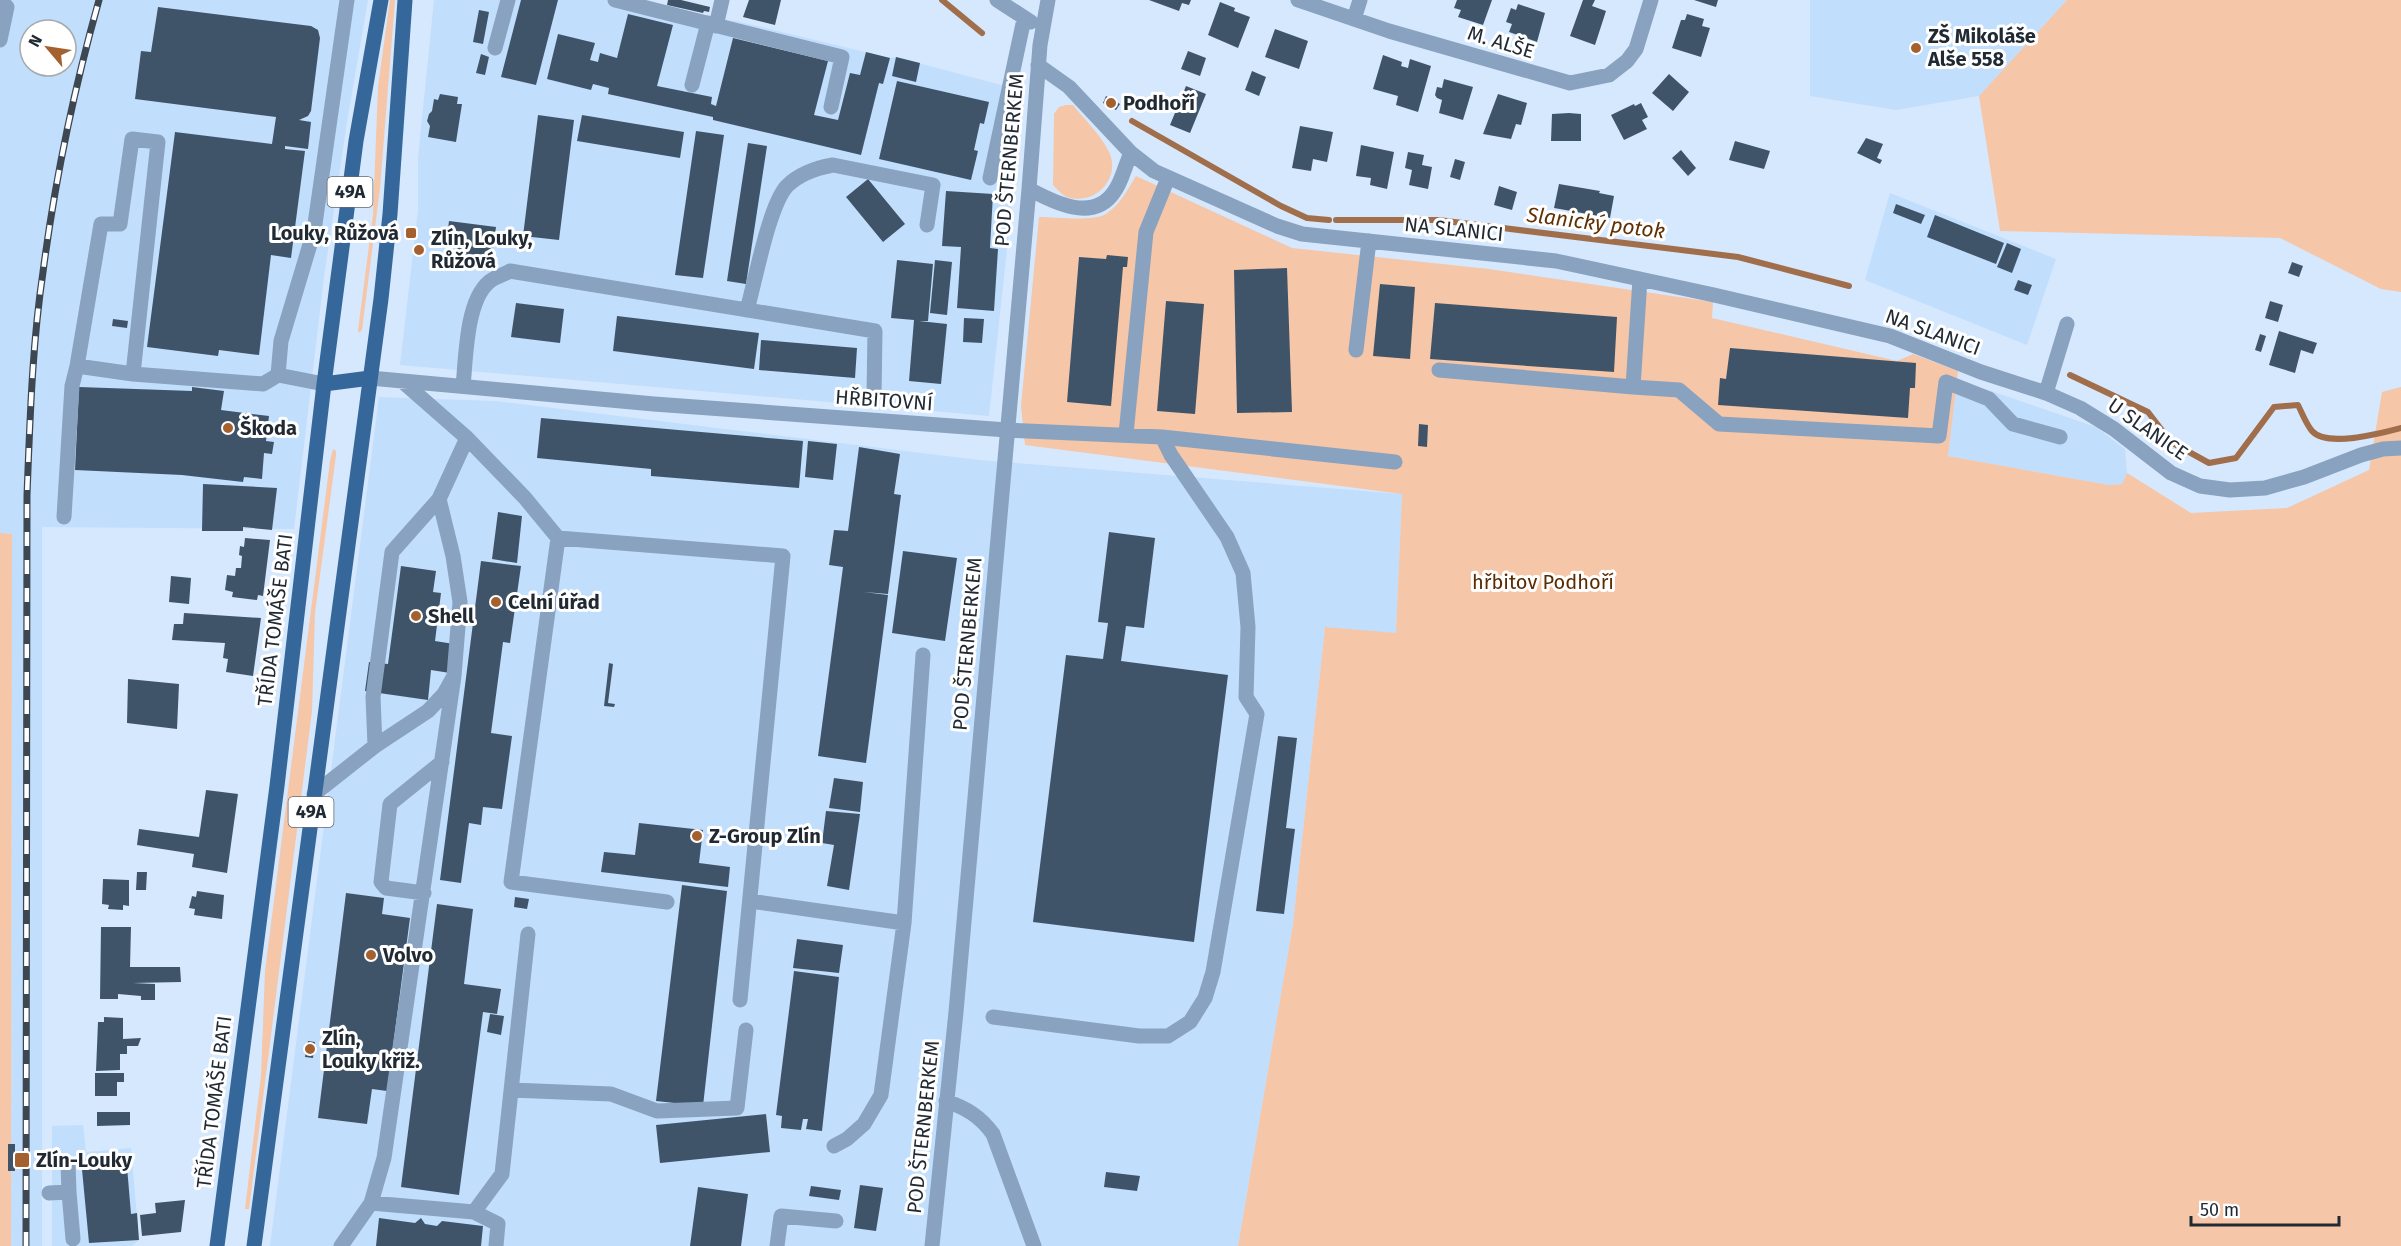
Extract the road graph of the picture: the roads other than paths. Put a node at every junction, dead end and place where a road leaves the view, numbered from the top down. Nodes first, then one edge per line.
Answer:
1 (0, 0) edge
2 (347, 0) edge
3 (381, 0) edge
4 (405, 0) edge
5 (508, 0) edge
6 (615, 0) edge
7 (722, 0) edge
8 (997, 0) edge
9 (1048, 0) edge
10 (1298, 0) edge
11 (1360, 0) edge
12 (1651, 0) edge
13 (1024, 19) junction
14 (1354, 19) junction
15 (712, 24) junction
16 (1042, 27) junction
17 (0, 40) edge
18 (495, 48) dead end
19 (1038, 65) junction
20 (692, 85) dead end
21 (831, 107) dead end
22 (1131, 153) junction
23 (990, 178) dead end
24 (1168, 178) junction
25 (1029, 189) junction
26 (927, 225) dead end
27 (1369, 241) junction
28 (1640, 279) junction
29 (747, 310) junction
30 (2067, 324) dead end
31 (1356, 350) dead end
32 (77, 366) junction
33 (1439, 370) dead end
34 (133, 375) junction
35 (278, 375) junction
36 (370, 378) junction
37 (402, 381) junction
38 (324, 384) junction
39 (463, 386) junction
40 (1633, 387) junction
41 (2046, 393) junction
42 (874, 396) dead end
43 (1007, 430) junction
44 (1126, 434) junction
45 (1162, 437) junction
46 (2060, 437) dead end
47 (467, 438) junction
48 (2401, 448) edge
49 (1395, 462) dead end
50 (439, 499) junction
51 (64, 517) dead end
52 (558, 538) junction
53 (923, 655) dead end
54 (454, 676) junction
55 (375, 746) junction
56 (442, 762) junction
57 (314, 794) junction
58 (424, 893) junction
59 (750, 901) junction
60 (667, 902) dead end
61 (904, 923) junction
62 (528, 934) dead end
63 (740, 1000) dead end
64 (993, 1017) dead end
65 (746, 1030) dead end
66 (511, 1090) junction
67 (946, 1101) junction
68 (834, 1146) dead end
69 (68, 1164) dead end
70 (69, 1192) junction
71 (49, 1193) dead end
72 (371, 1203) junction
73 (474, 1212) junction
74 (836, 1221) dead end
75 (73, 1239) dead end
76 (217, 1246) edge
77 (254, 1246) edge
78 (341, 1246) edge
79 (496, 1246) edge
80 (777, 1246) edge
81 (932, 1246) edge
82 (1034, 1246) edge

1 - 17 street
2 - 35 street
3 - 38 main road, TŘÍDA TOMÁŠE BATI / 49A
4 - 36 main road, 49A
5 - 18 street
6 - 15 street
7 - 15 street
8 - 13 street
9 - 16 street, POD ŠTERNBERKEM
10 - 14 street, M. ALŠE
11 - 14 street
12 - 14 street, M. ALŠE
13 - 16 street
13 - 23 street
15 - 20 street
15 - 21 street
16 - 19 street, POD ŠTERNBERKEM
19 - 22 street, NA SLANICI
19 - 25 street, POD ŠTERNBERKEM
22 - 24 street, NA SLANICI
22 - 25 street
24 - 27 street, NA SLANICI
24 - 44 street
25 - 43 street, POD ŠTERNBERKEM
26 - 29 street
27 - 28 street, NA SLANICI
27 - 31 street
28 - 40 street
28 - 41 street, NA SLANICI
29 - 39 street
29 - 42 street
30 - 41 street
32 - 34 street
32 - 34 street
32 - 51 street
33 - 40 street
34 - 35 street
35 - 38 street
36 - 37 street, HŘBITOVNÍ
36 - 38 main road
36 - 57 main road, 49A
37 - 39 street, HŘBITOVNÍ
37 - 47 street
38 - 76 main road, TŘÍDA TOMÁŠE BATI / 49A
39 - 43 street, HŘBITOVNÍ
40 - 46 street
41 - 48 street, U SLANICE
43 - 44 street, HŘBITOVNÍ
43 - 67 street, POD ŠTERNBERKEM
44 - 45 street, HŘBITOVNÍ
45 - 49 street, HŘBITOVNÍ
45 - 64 street
47 - 50 street
47 - 52 street
50 - 54 street
50 - 55 street
52 - 59 street
52 - 60 street
53 - 61 street
54 - 55 street
54 - 56 street
55 - 57 street
56 - 58 street
56 - 58 street
57 - 77 main road, 49A
58 - 72 street
59 - 61 street
59 - 63 street
61 - 68 street
62 - 66 street
65 - 66 street
66 - 73 street
67 - 81 street, POD ŠTERNBERKEM
67 - 82 street
69 - 70 street
70 - 71 street
70 - 75 street
72 - 73 street
72 - 78 street
73 - 79 street
74 - 80 street

